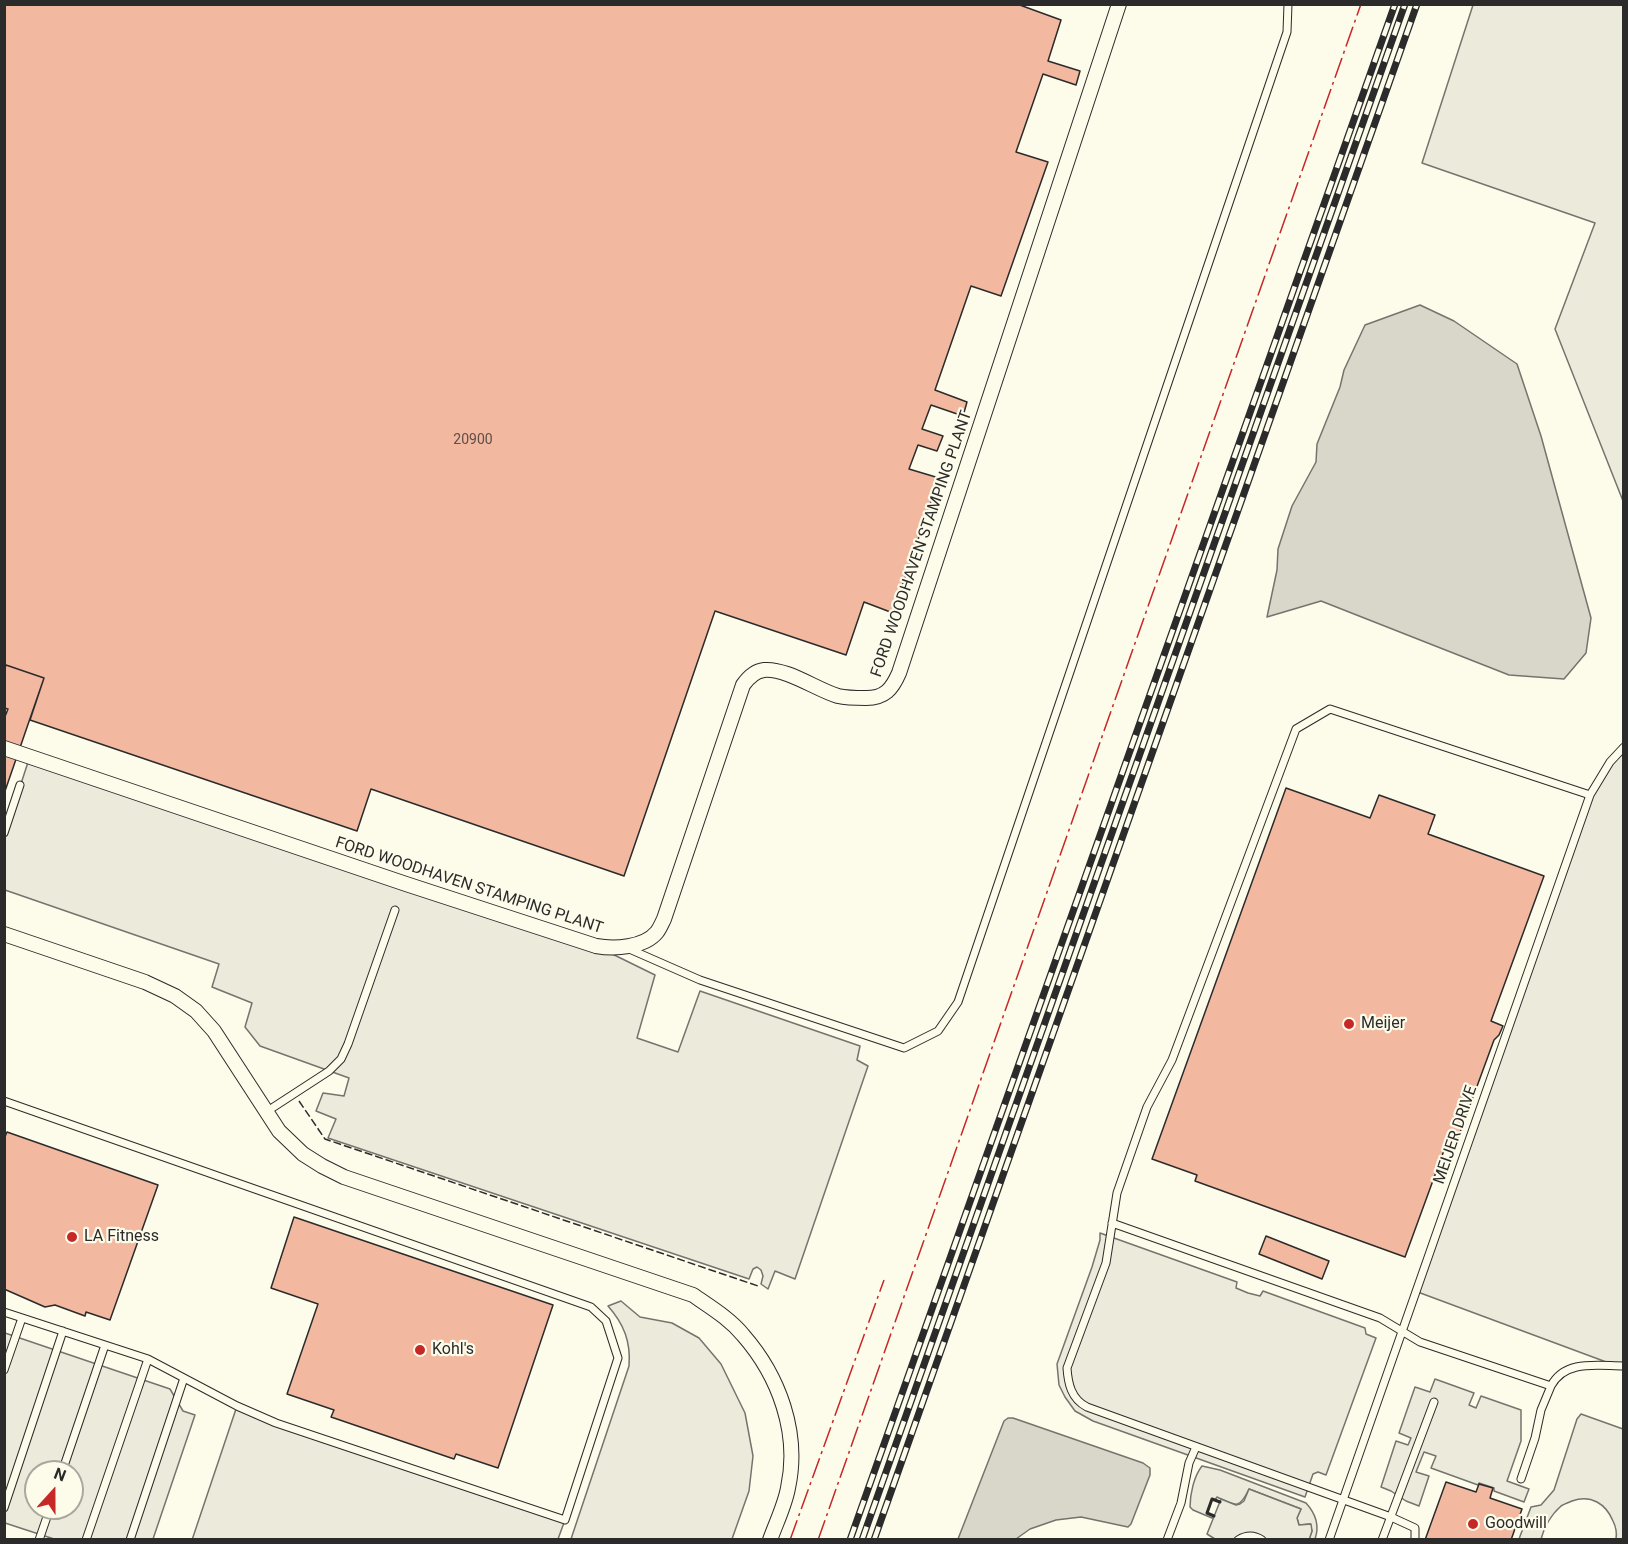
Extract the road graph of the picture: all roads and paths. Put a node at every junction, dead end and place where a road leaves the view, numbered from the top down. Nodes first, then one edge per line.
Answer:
1 (1119, 4) edge
2 (1288, 4) edge
3 (1623, 747) edge
4 (4, 748) edge
5 (20, 785) dead end
6 (1590, 795) junction
7 (4, 833) edge
8 (395, 909) dead end
9 (4, 934) edge
10 (624, 947) junction
11 (4, 1101) edge
12 (266, 1112) junction
13 (1112, 1223) junction
14 (4, 1312) edge
15 (22, 1318) junction
16 (63, 1331) junction
17 (1401, 1331) junction
18 (105, 1345) junction
19 (148, 1359) junction
20 (1623, 1366) edge
21 (4, 1370) edge
22 (184, 1378) junction
23 (1551, 1386) junction
24 (1434, 1402) dead end
25 (1196, 1447) junction
26 (66, 1460) edge
27 (1521, 1479) dead end
28 (1343, 1499) junction
29 (4, 1508) edge
30 (1391, 1517) junction
31 (46, 1520) edge
32 (39, 1539) edge
33 (86, 1539) edge
34 (130, 1539) edge
35 (770, 1539) edge
36 (1167, 1539) edge
37 (1238, 1539) edge
38 (1262, 1539) edge
39 (1329, 1539) edge
40 (1382, 1539) edge
41 (1415, 1539) edge

1 - 10 street, FORD WOODHAVEN STAMPING PLANT
2 - 10 lane
3 - 6 lane, MEIJER DRIVE
4 - 10 street, FORD WOODHAVEN STAMPING PLANT
5 - 7 lane
6 - 13 lane
6 - 17 lane, MEIJER DRIVE
8 - 12 lane
9 - 12 street
11 - 22 lane
12 - 35 street
13 - 17 lane
13 - 25 lane
14 - 15 lane
15 - 16 lane
15 - 21 lane
16 - 18 lane
16 - 29 lane
17 - 23 lane
17 - 28 lane, MEIJER DRIVE
18 - 19 lane
18 - 26 lane
19 - 22 lane
19 - 33 lane
20 - 23 lane
22 - 34 lane
23 - 27 lane
24 - 30 lane
25 - 28 lane
25 - 36 lane
28 - 30 lane
28 - 39 lane, MEIJER DRIVE
30 - 40 lane
30 - 41 lane
31 - 32 lane
37 - 38 lane

